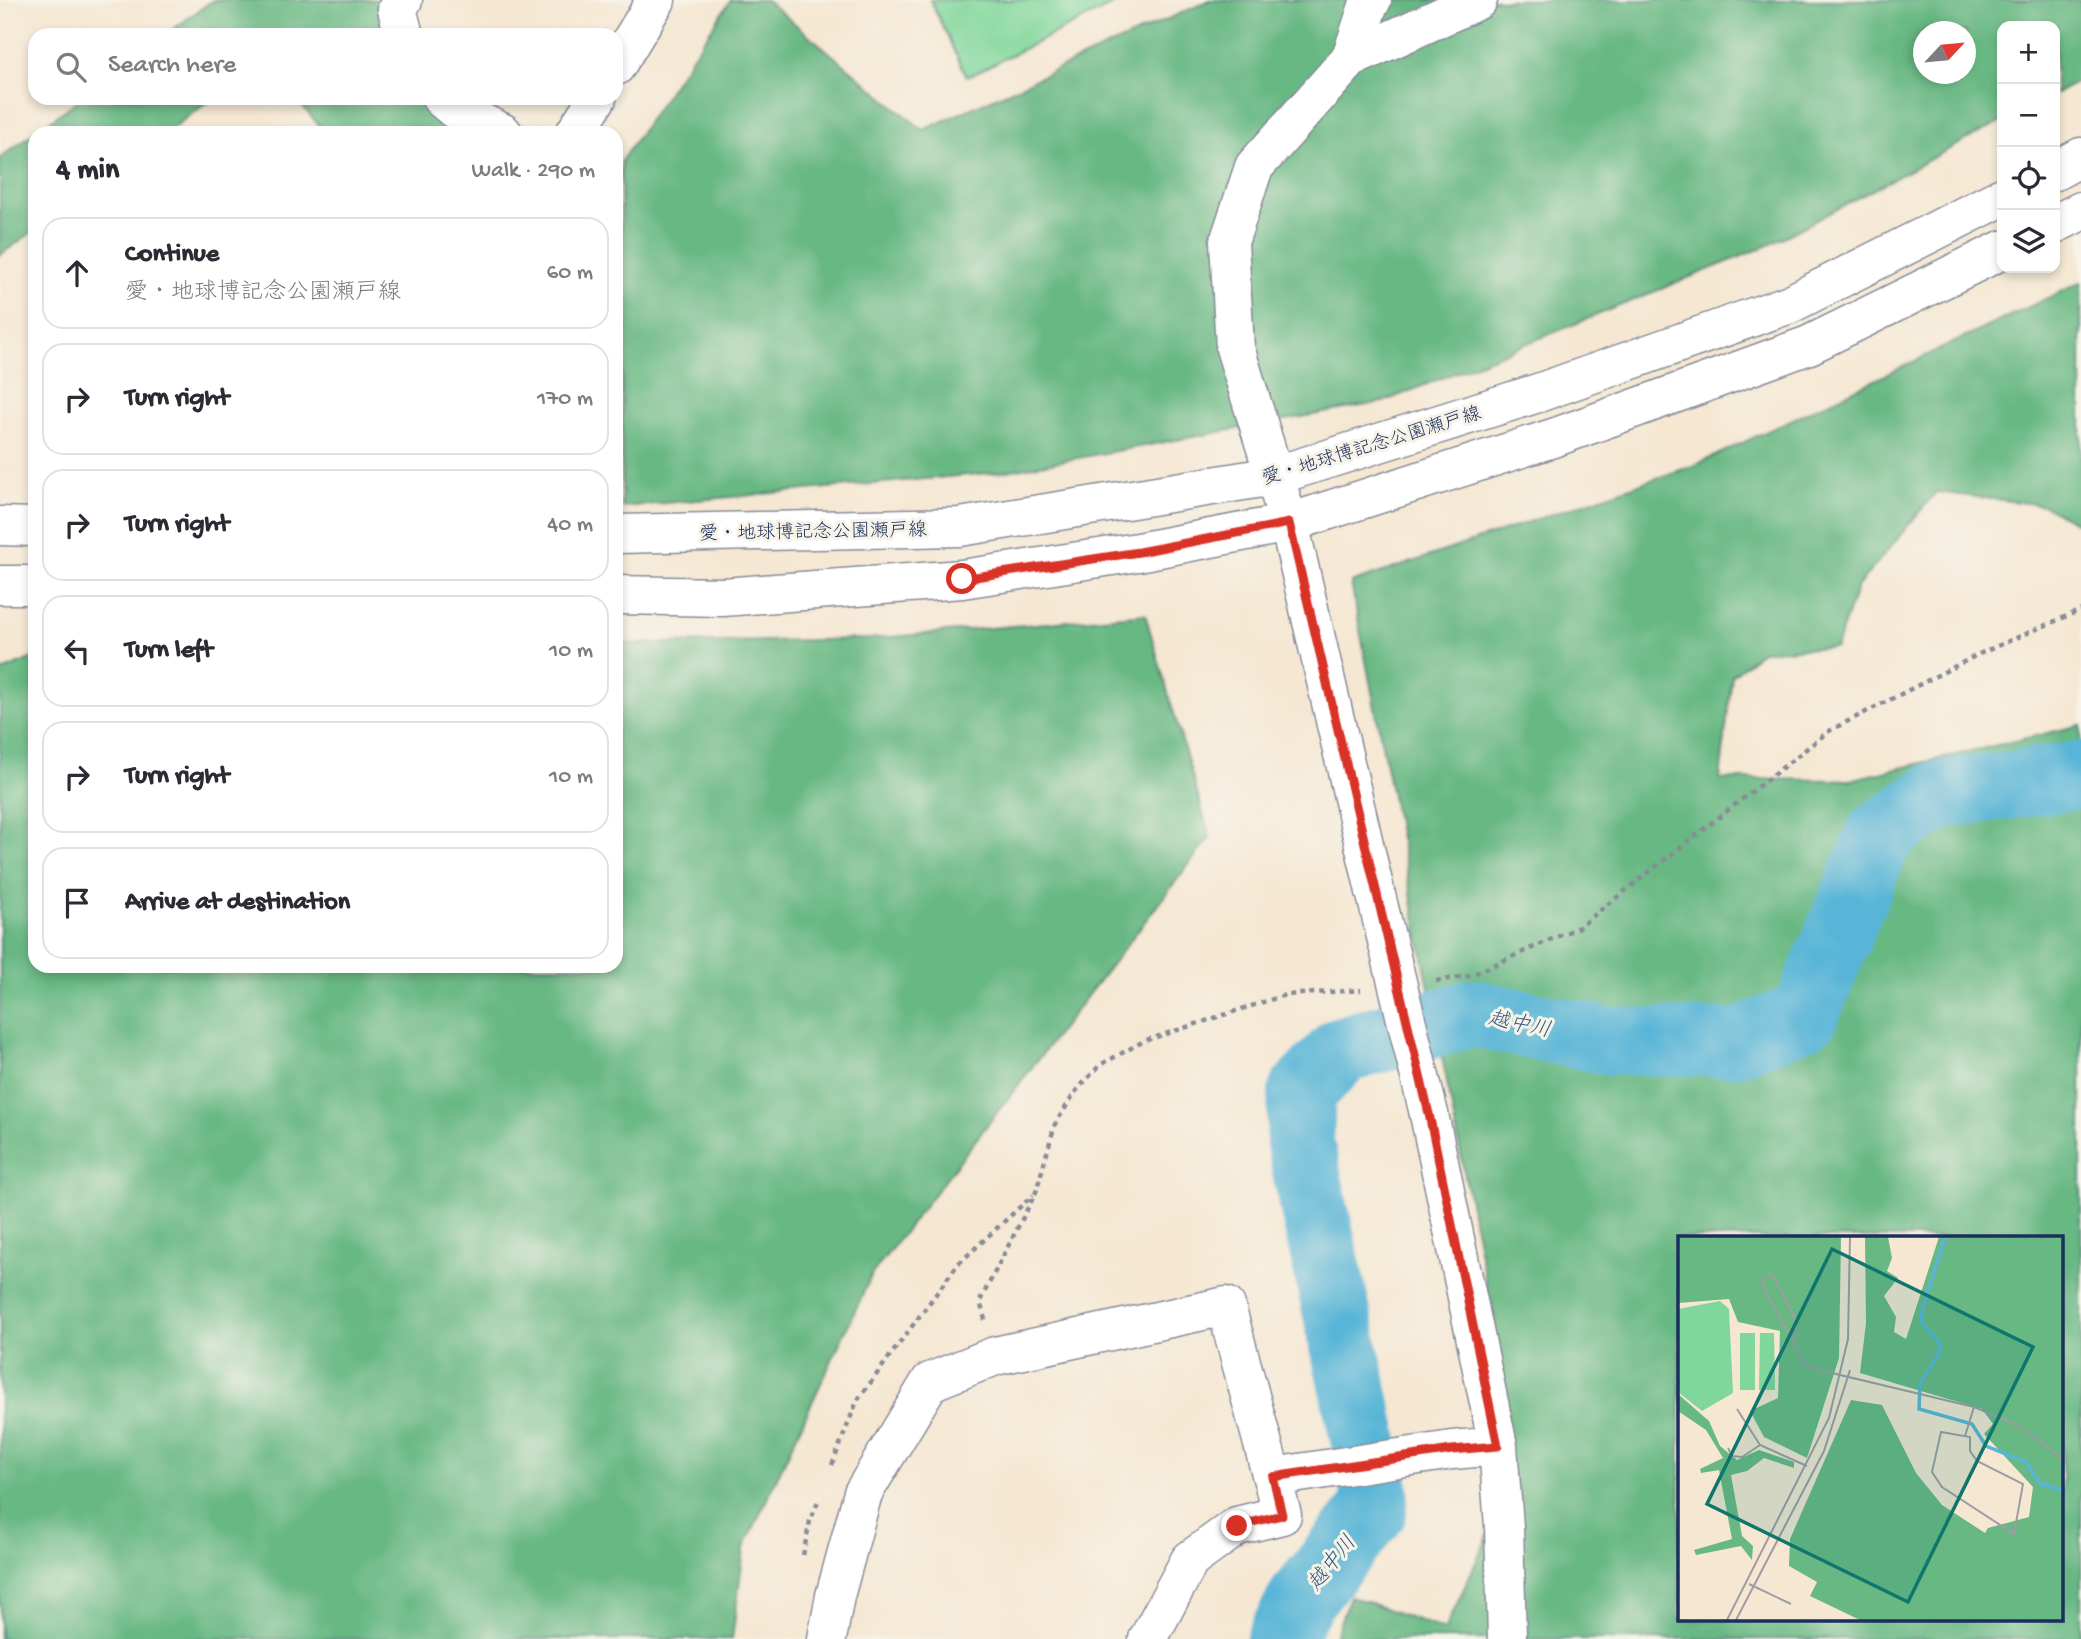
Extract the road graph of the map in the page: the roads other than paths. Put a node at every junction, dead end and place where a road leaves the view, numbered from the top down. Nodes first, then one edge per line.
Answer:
1 (403, 0) edge
2 (656, 0) edge
3 (1373, 0) edge
4 (1478, 0) edge
5 (402, 28) edge
6 (623, 54) edge
7 (1351, 58) junction
8 (449, 105) edge
9 (593, 105) edge
10 (489, 126) edge
11 (579, 126) edge
12 (2081, 158) edge
13 (2060, 168) edge
14 (1997, 200) edge
15 (2081, 211) edge
16 (2060, 222) edge
17 (1997, 252) edge
18 (1273, 476) junction
19 (1289, 523) junction
20 (0, 526) edge
21 (28, 527) edge
22 (623, 534) edge
23 (0, 585) edge
24 (28, 585) edge
25 (623, 595) edge
26 (1498, 1446) junction
27 (1273, 1477) junction
28 (827, 1639) edge
29 (1149, 1639) edge
30 (1507, 1639) edge

1 - 5 main road
2 - 6 main road
3 - 7 main road
4 - 7 main road
7 - 18 main road
8 - 10 main road
9 - 11 main road
12 - 13 main road
14 - 18 main road, 愛・地球博記念公園瀬戸線
15 - 16 main road
17 - 19 main road
18 - 19 main road
18 - 22 main road, 愛・地球博記念公園瀬戸線
19 - 25 main road
19 - 26 main road, bridge
20 - 21 main road
23 - 24 main road
26 - 27 main road
26 - 30 main road
27 - 28 main road
27 - 29 main road

